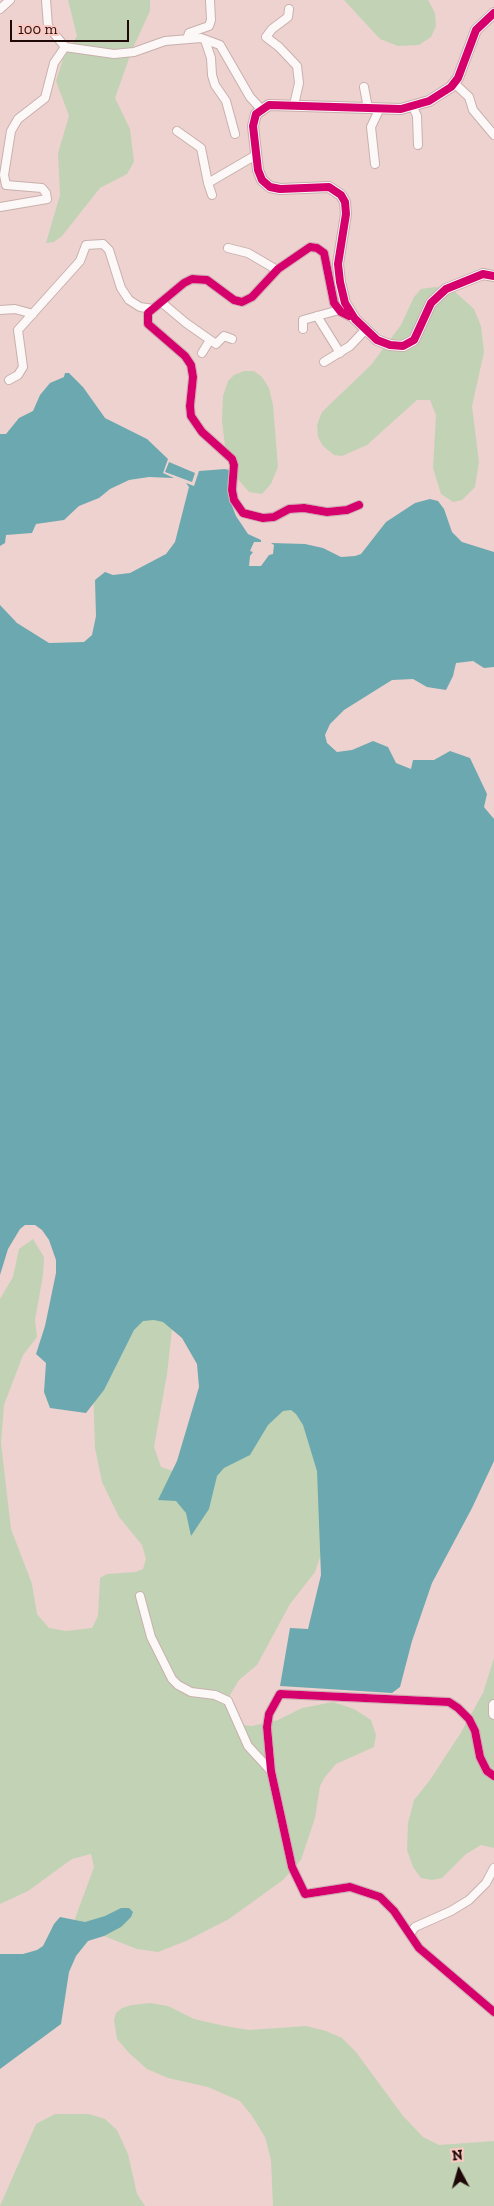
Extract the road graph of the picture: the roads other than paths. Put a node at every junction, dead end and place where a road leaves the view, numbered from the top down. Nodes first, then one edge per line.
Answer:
1 (10, 0) edge
2 (46, 0) edge
3 (210, 0) edge
4 (0, 9) edge
5 (289, 9) dead end
6 (494, 14) edge
7 (187, 39) junction
8 (205, 40) junction
9 (65, 47) junction
10 (454, 83) junction
11 (364, 87) dead end
12 (294, 105) junction
13 (413, 107) junction
14 (368, 108) junction
15 (380, 108) junction
16 (261, 109) junction
17 (177, 131) dead end
18 (235, 134) dead end
19 (494, 135) edge
20 (418, 145) dead end
21 (256, 155) junction
22 (3, 159) edge
23 (375, 164) dead end
24 (208, 183) junction
25 (212, 195) dead end
26 (0, 207) edge
27 (228, 248) dead end
28 (277, 270) junction
29 (494, 276) edge
30 (161, 302) junction
31 (153, 309) junction
32 (0, 310) edge
33 (339, 310) junction
34 (32, 314) junction
35 (317, 316) junction
36 (355, 320) junction
37 (303, 329) dead end
38 (366, 329) junction
39 (232, 338) dead end
40 (210, 340) junction
41 (202, 353) dead end
42 (340, 353) junction
43 (324, 362) dead end
44 (9, 380) dead end
45 (359, 505) dead end
46 (140, 1596) dead end
47 (494, 1705) edge
48 (494, 1714) edge
49 (271, 1771) junction
50 (494, 1776) edge
51 (494, 1868) edge
52 (410, 1934) junction
53 (494, 2012) edge

1 - 4 street
2 - 9 street
3 - 7 street
5 - 12 street
6 - 10 street
7 - 8 street
7 - 9 street
8 - 16 street
8 - 18 street
9 - 22 street
10 - 13 street
10 - 19 street
11 - 14 street
12 - 14 street
12 - 16 street
13 - 15 street
13 - 20 street
14 - 15 street
15 - 23 street
16 - 21 street
17 - 24 street
21 - 24 street
21 - 36 street
22 - 26 street
24 - 25 street
27 - 28 street
28 - 30 street
28 - 33 street
29 - 38 street
30 - 31 street
30 - 40 street
31 - 34 street
31 - 45 street
32 - 34 street
33 - 35 street
33 - 36 street
34 - 44 street
35 - 37 street
35 - 42 street
36 - 38 street
38 - 42 street
39 - 40 street
40 - 41 street
42 - 43 street
46 - 49 street
47 - 48 street
49 - 50 street
49 - 52 street
51 - 52 street
52 - 53 street

